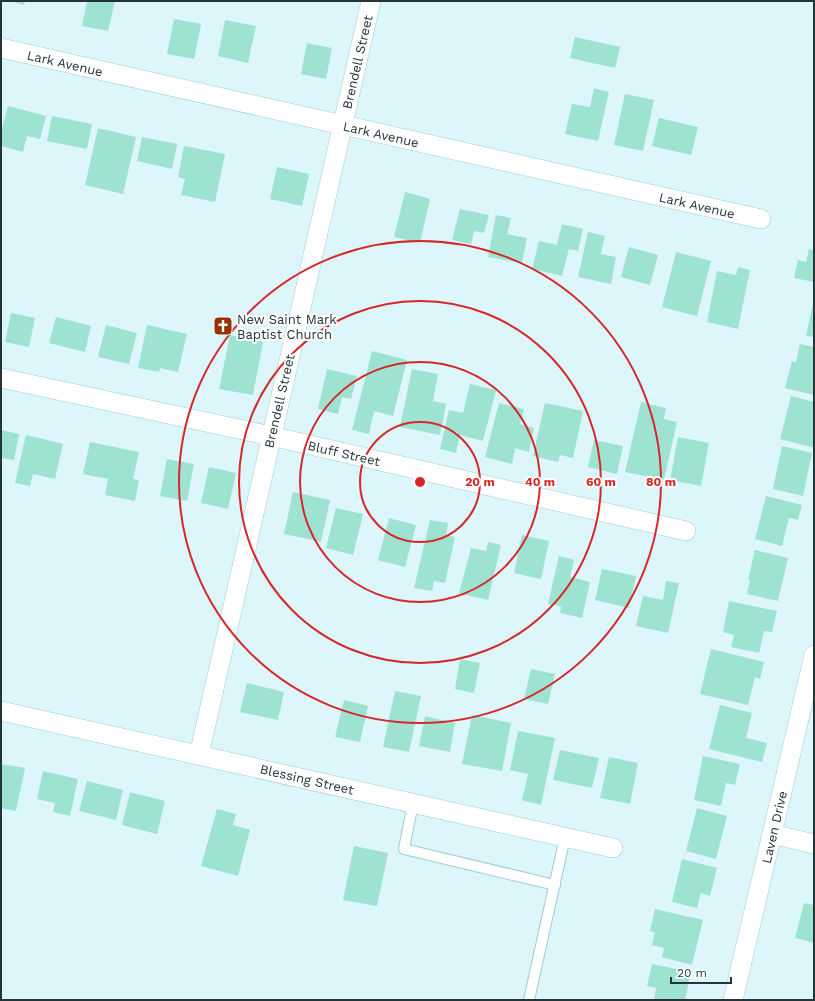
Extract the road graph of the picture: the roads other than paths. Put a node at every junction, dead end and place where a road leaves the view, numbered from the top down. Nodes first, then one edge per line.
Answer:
1 (371, 1) edge
2 (1, 48) edge
3 (342, 125) junction
4 (761, 219) dead end
5 (1, 378) edge
6 (271, 436) junction
7 (686, 531) dead end
8 (814, 655) edge
9 (1, 711) edge
10 (198, 755) junction
11 (413, 803) junction
12 (772, 834) junction
13 (565, 837) junction
14 (814, 844) edge
15 (613, 848) dead end
16 (555, 885) junction
17 (529, 1000) edge
18 (733, 1000) edge

1 - 3 street, Brendell Street
2 - 3 street, Lark Avenue
3 - 4 street, Lark Avenue
3 - 6 street, Brendell Street
5 - 6 street, Bluff Street
6 - 7 street, Bluff Street
6 - 10 street, Brendell Street
8 - 12 street, Laven Drive
9 - 10 street, Blessing Street
10 - 11 street, Blessing Street
11 - 13 street, Blessing Street
11 - 16 lane
12 - 14 street
12 - 18 street, Laven Drive
13 - 15 street, Blessing Street
13 - 16 lane
16 - 17 lane

